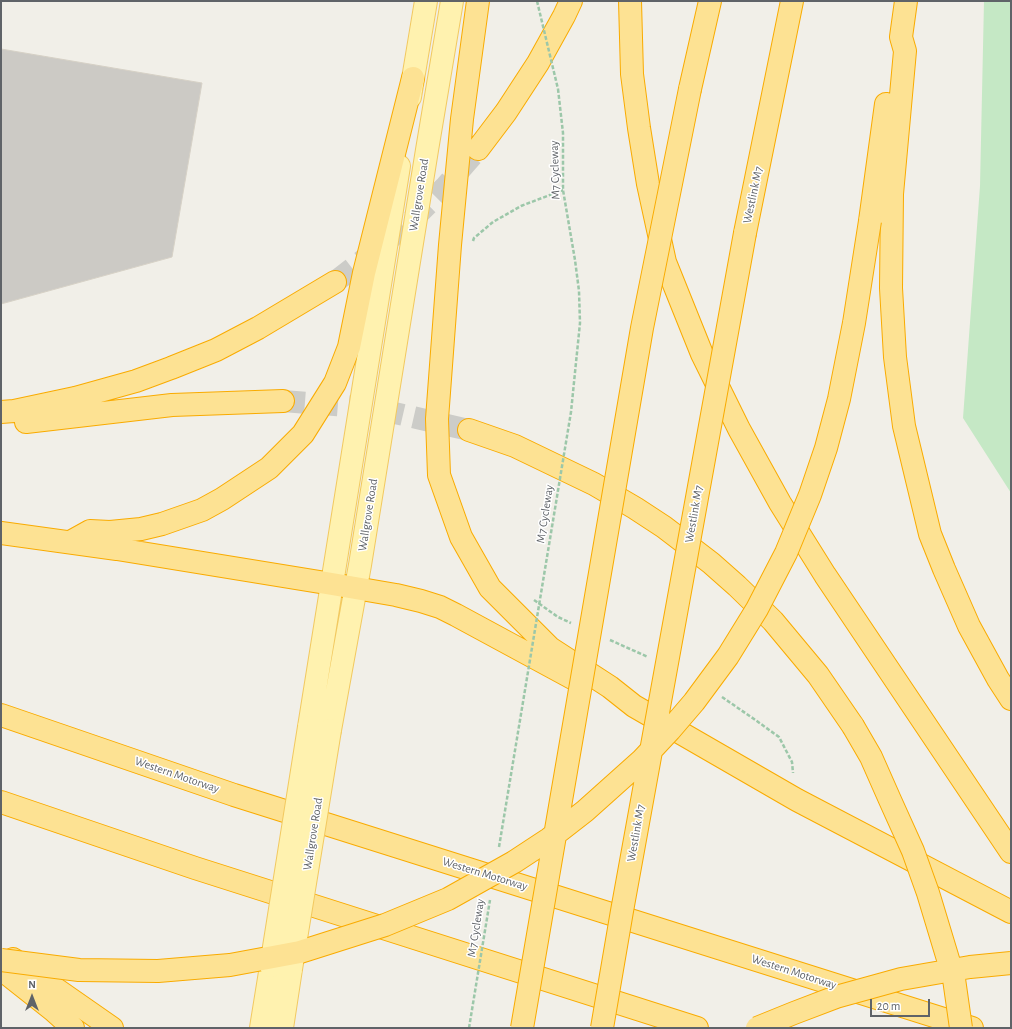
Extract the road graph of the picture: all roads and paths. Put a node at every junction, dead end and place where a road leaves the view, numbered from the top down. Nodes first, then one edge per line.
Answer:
1 (426, 1) edge
2 (452, 1) edge
3 (478, 1) edge
4 (538, 1) edge
5 (571, 1) edge
6 (630, 1) edge
7 (710, 1) edge
8 (792, 1) edge
9 (906, 1) edge
10 (901, 37) junction
11 (413, 78) junction
12 (478, 148) tunnel mouth
13 (563, 190) junction
14 (472, 244) dead end
15 (335, 282) tunnel mouth
16 (284, 401) tunnel mouth
17 (1, 412) edge
18 (1, 425) edge
19 (469, 430) tunnel mouth
20 (1, 533) edge
21 (68, 542) junction
22 (332, 584) junction
23 (356, 588) junction
24 (1011, 699) edge
25 (634, 706) junction
26 (1, 715) edge
27 (319, 728) junction
28 (1, 802) edge
29 (498, 849) dead end
30 (1011, 852) edge
31 (491, 895) dead end
32 (1011, 912) edge
33 (1, 951) edge
34 (1, 960) edge
35 (1011, 963) edge
36 (281, 967) junction
37 (1, 969) edge
38 (73, 1028) edge
39 (112, 1028) edge
40 (261, 1028) edge
41 (282, 1028) edge
42 (469, 1028) edge
43 (522, 1028) edge
44 (602, 1028) edge
45 (697, 1028) edge
46 (757, 1028) edge
47 (961, 1028) edge
48 (972, 1028) edge

1 - 11 main road, Wallgrove Road
2 - 23 main road, Wallgrove Road
3 - 25 highway
4 - 13 path, M7 Cycleway, bridge
5 - 12 highway
6 - 30 highway
7 - 43 highway, bridge
8 - 44 highway, Westlink M7, bridge
9 - 10 highway
10 - 24 highway
10 - 34 highway, bridge
11 - 21 highway
11 - 22 main road, Wallgrove Road
13 - 14 path
13 - 29 path, M7 Cycleway, bridge
15 - 17 highway
16 - 18 highway
19 - 47 highway, bridge
20 - 21 highway
21 - 22 highway
22 - 23 highway
22 - 27 main road, Wallgrove Road
23 - 25 highway
23 - 27 main road, Wallgrove Road
25 - 32 highway
26 - 48 highway, Western Motorway
27 - 36 main road, Wallgrove Road, bridge
28 - 45 highway
31 - 42 path, M7 Cycleway, bridge
33 - 39 highway
35 - 46 highway, bridge
36 - 40 main road, Wallgrove Road
36 - 41 main road, Wallgrove Road
37 - 38 highway

